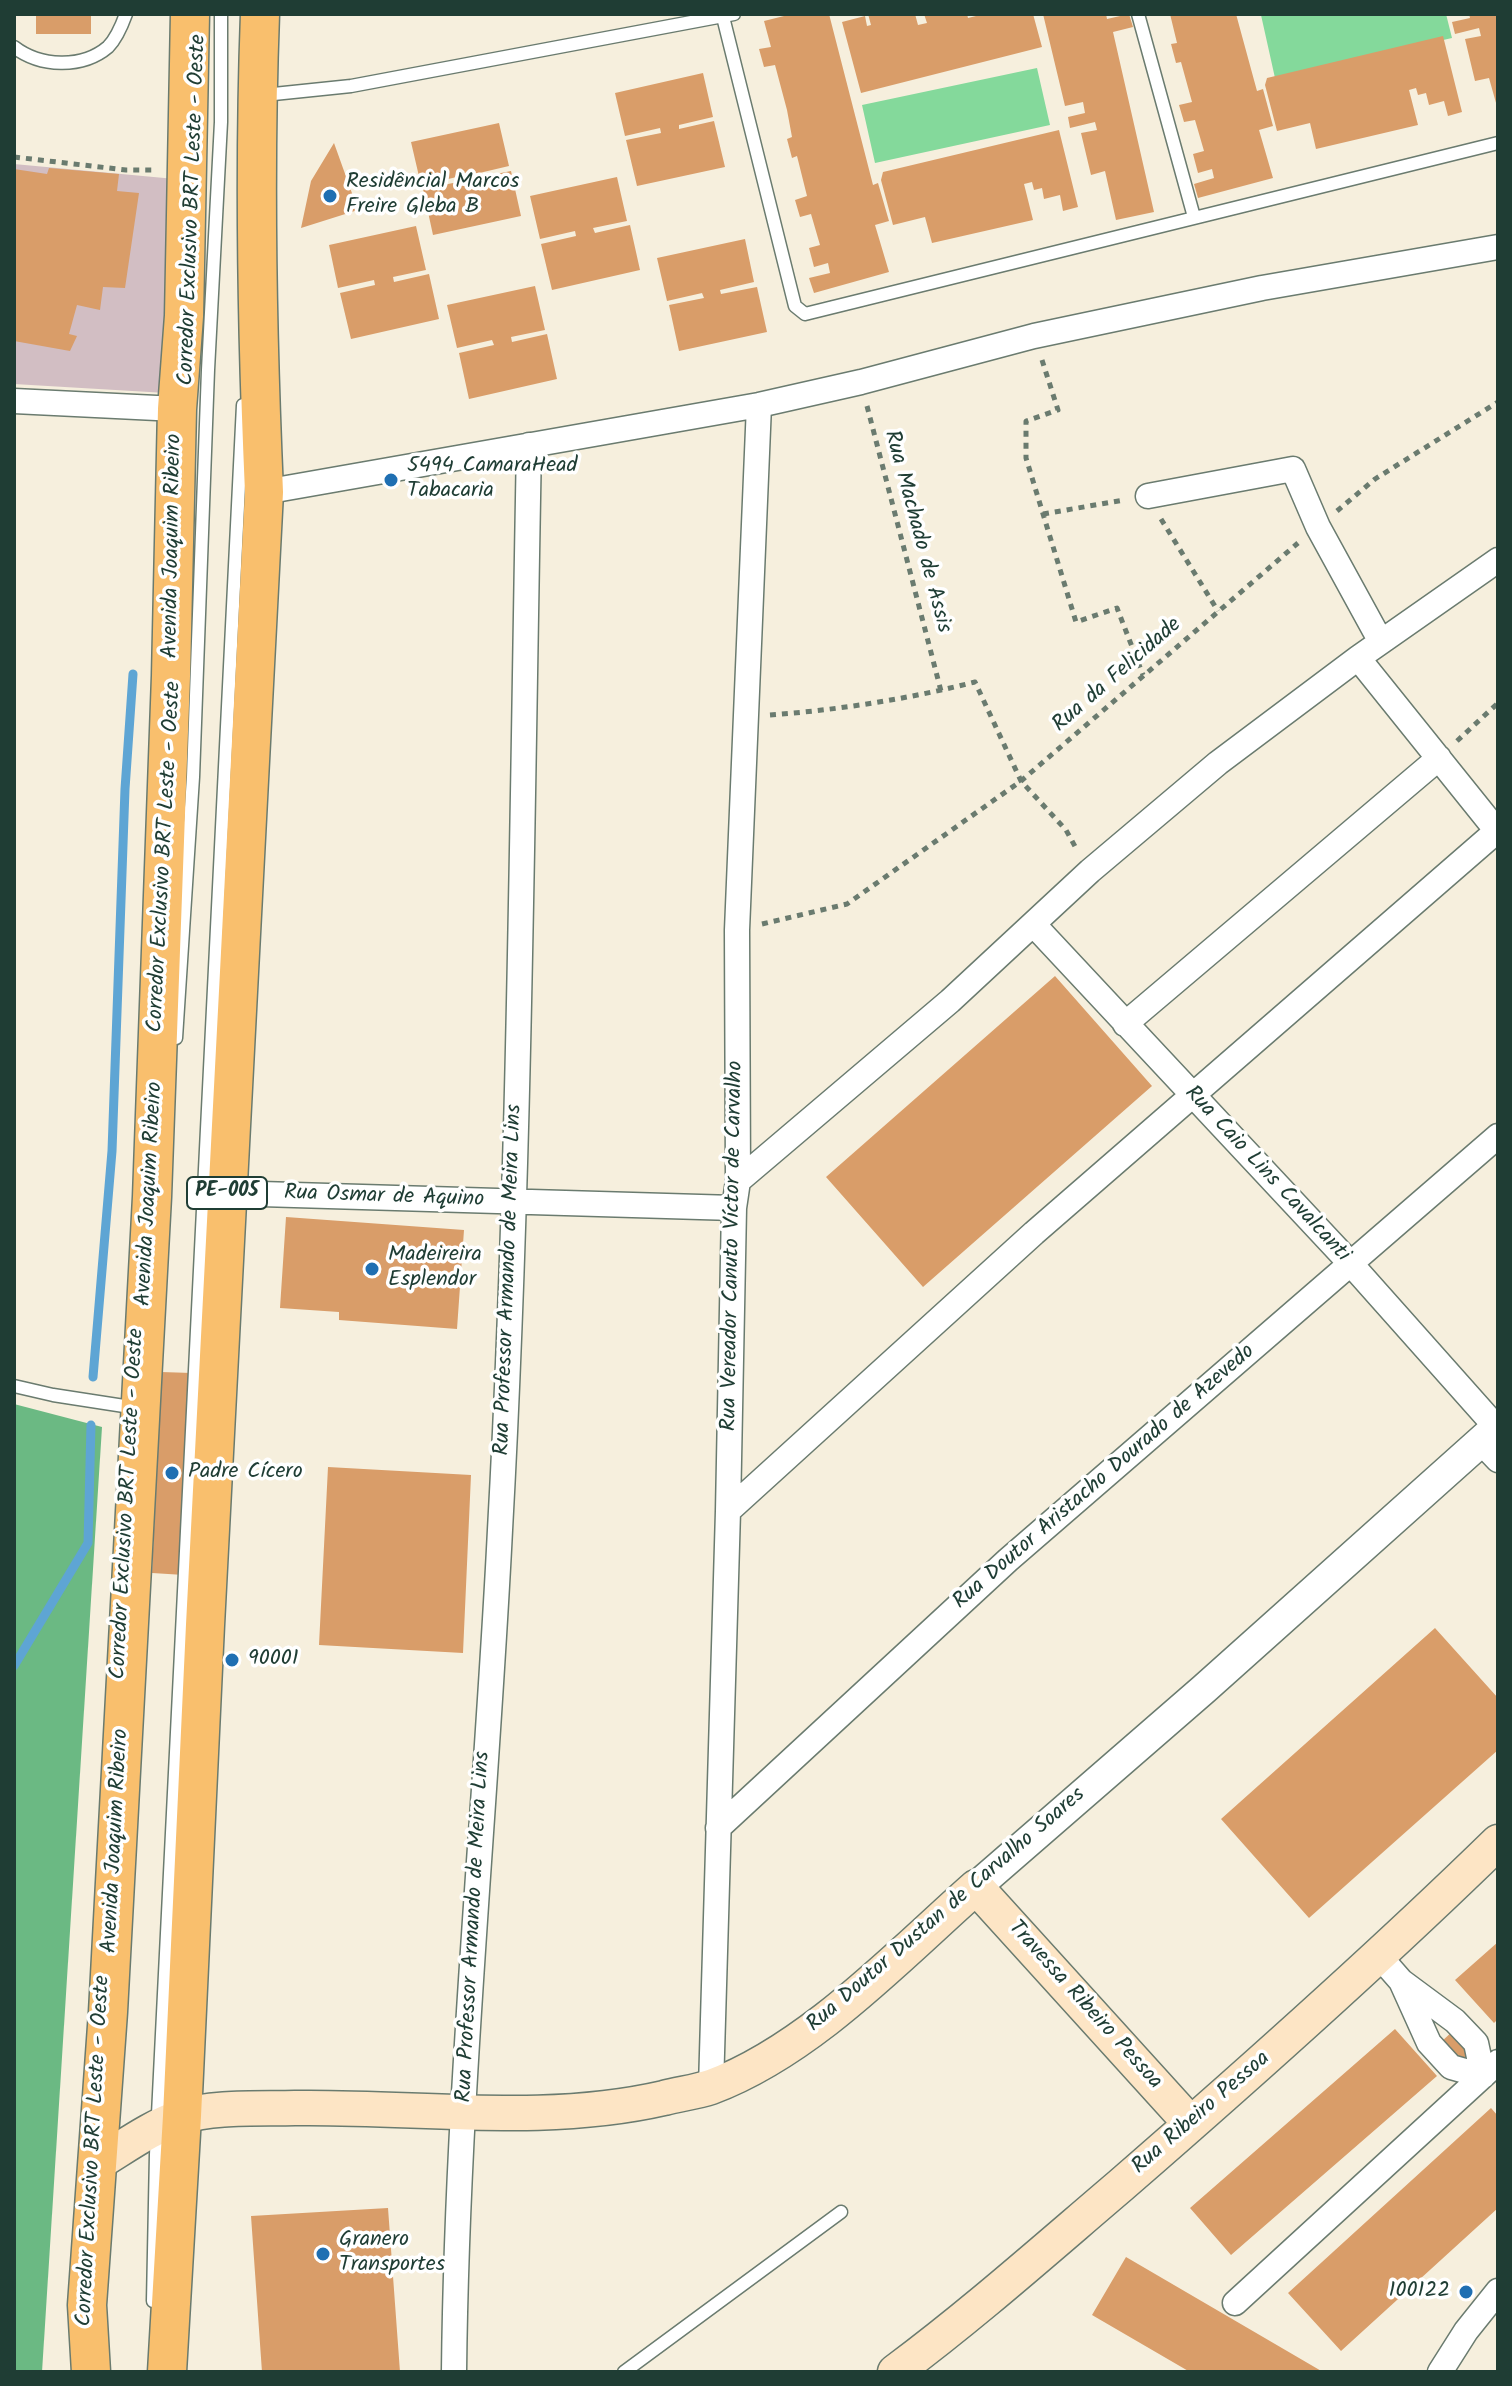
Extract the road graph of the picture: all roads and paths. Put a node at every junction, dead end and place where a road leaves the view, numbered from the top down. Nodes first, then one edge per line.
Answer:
1 (126, 14) edge
2 (190, 14) edge
3 (221, 14) edge
4 (250, 14) edge
5 (260, 14) edge
6 (1138, 14) edge
7 (728, 15) edge
8 (14, 47) edge
9 (257, 96) junction
10 (1498, 143) edge
11 (14, 157) edge
12 (185, 170) junction
13 (1194, 217) junction
14 (1498, 247) edge
15 (244, 305) dead end
16 (1034, 336) junction
17 (861, 382) junction
18 (243, 384) dead end
19 (14, 401) edge
20 (1498, 402) edge
21 (759, 405) junction
22 (177, 409) junction
23 (529, 445) junction
24 (264, 492) junction
25 (1148, 496) junction
26 (1043, 514) junction
27 (1318, 527) junction
28 (1498, 560) edge
29 (1218, 611) junction
30 (1381, 642) junction
31 (1358, 658) junction
32 (1143, 675) junction
33 (941, 691) junction
34 (1498, 703) edge
35 (746, 717) junction
36 (1439, 758) junction
37 (1021, 781) junction
38 (1498, 830) edge
39 (1090, 871) junction
40 (1034, 925) junction
41 (737, 930) junction
42 (1125, 1024) junction
43 (176, 1046) dead end
44 (1191, 1095) junction
45 (1498, 1136) edge
46 (738, 1181) junction
47 (227, 1193) junction
48 (514, 1202) junction
49 (734, 1208) junction
50 (1351, 1264) junction
51 (160, 1301) dead end
52 (14, 1386) edge
53 (148, 1400) junction
54 (1493, 1438) edge
55 (728, 1511) junction
56 (718, 1828) junction
57 (1498, 1842) edge
58 (976, 1887) junction
59 (1390, 1969) junction
60 (1490, 2069) edge
61 (711, 2087) junction
62 (464, 2113) junction
63 (170, 2121) junction
64 (1191, 2124) junction
65 (109, 2156) junction
66 (841, 2212) dead end
67 (1498, 2291) edge
68 (1235, 2303) dead end
69 (152, 2310) dead end
70 (91, 2372) edge
71 (167, 2372) edge
72 (454, 2372) edge
73 (624, 2372) edge
74 (895, 2372) edge
75 (1440, 2372) edge

1 - 8 lane
2 - 12 main road, Avenida Joaquim Ribeiro
3 - 43 lane, Corredor Exclusivo BRT Leste - Oeste
4 - 15 lane
5 - 9 main road, PE-005
6 - 13 lane
7 - 9 lane
7 - 13 lane
9 - 24 main road, PE-005
10 - 13 lane
11 - 12 path
12 - 22 main road, Avenida Joaquim Ribeiro
14 - 16 street
16 - 17 street
16 - 26 path
17 - 21 street
17 - 33 path, Rua Machado de Assis
18 - 63 lane
19 - 22 street
20 - 27 path, Rua da Felicidade
21 - 23 street
21 - 35 street, Rua Vereador Canuto Víctor de Carvalho
22 - 53 main road, Avenida Joaquim Ribeiro
23 - 24 street
23 - 48 street, Rua Professor Armando de Meira Lins
24 - 47 main road, PE-005
25 - 26 path
25 - 27 street
25 - 29 path
26 - 32 path
27 - 29 path, Rua da Felicidade
27 - 30 street
28 - 30 street
29 - 32 path, Rua da Felicidade
30 - 31 street
31 - 36 street
31 - 39 street
32 - 37 path, Rua da Felicidade
33 - 35 path
33 - 37 path
34 - 36 path
35 - 41 street, Rua Vereador Canuto Víctor de Carvalho
36 - 38 street
36 - 42 street
37 - 39 path
37 - 41 path, Rua da Felicidade
38 - 44 street
39 - 40 street
40 - 42 street, Rua Caio Lins Cavalcanti
40 - 46 street
41 - 46 street, Rua Vereador Canuto Víctor de Carvalho
42 - 44 street, Rua Caio Lins Cavalcanti
44 - 50 street, Rua Caio Lins Cavalcanti
44 - 55 street
45 - 50 street, Rua Doutor Aristacho Dourado de Azevedo
46 - 49 street, Rua Vereador Canuto Víctor de Carvalho
47 - 48 street, Rua Osmar de Aquino
47 - 63 main road, PE-005
48 - 49 street, Rua Osmar de Aquino
48 - 62 street, Rua Professor Armando de Meira Lins
49 - 55 street, Rua Vereador Canuto Víctor de Carvalho
50 - 54 street, Rua Caio Lins Cavalcanti
50 - 56 street, Rua Doutor Aristacho Dourado de Azevedo
51 - 53 lane, Corredor Exclusivo BRT Leste - Oeste
52 - 53 lane
53 - 65 main road, Avenida Joaquim Ribeiro
54 - 58 street, Rua Doutor Dustan de Carvalho Soares
55 - 56 street, Rua Vereador Canuto Víctor de Carvalho
56 - 61 street, Rua Vereador Canuto Víctor de Carvalho
57 - 59 main road, Rua Ribeiro Pessoa
58 - 61 main road, Rua Doutor Dustan de Carvalho Soares
58 - 64 main road, Travessa Ribeiro Pessoa
59 - 60 street
59 - 60 street
59 - 64 main road, Rua Ribeiro Pessoa
60 - 68 street
61 - 62 main road, Rua Doutor Dustan de Carvalho Soares
62 - 63 main road, Rua Doutor Dustan de Carvalho Soares
62 - 72 street, Rua Professor Armando de Meira Lins
63 - 65 main road, Rua Doutor Dustan de Carvalho Soares
63 - 69 lane
63 - 71 main road, PE-005
64 - 74 main road, Rua Ribeiro Pessoa
65 - 70 main road, Avenida Joaquim Ribeiro
66 - 73 lane
67 - 75 street

